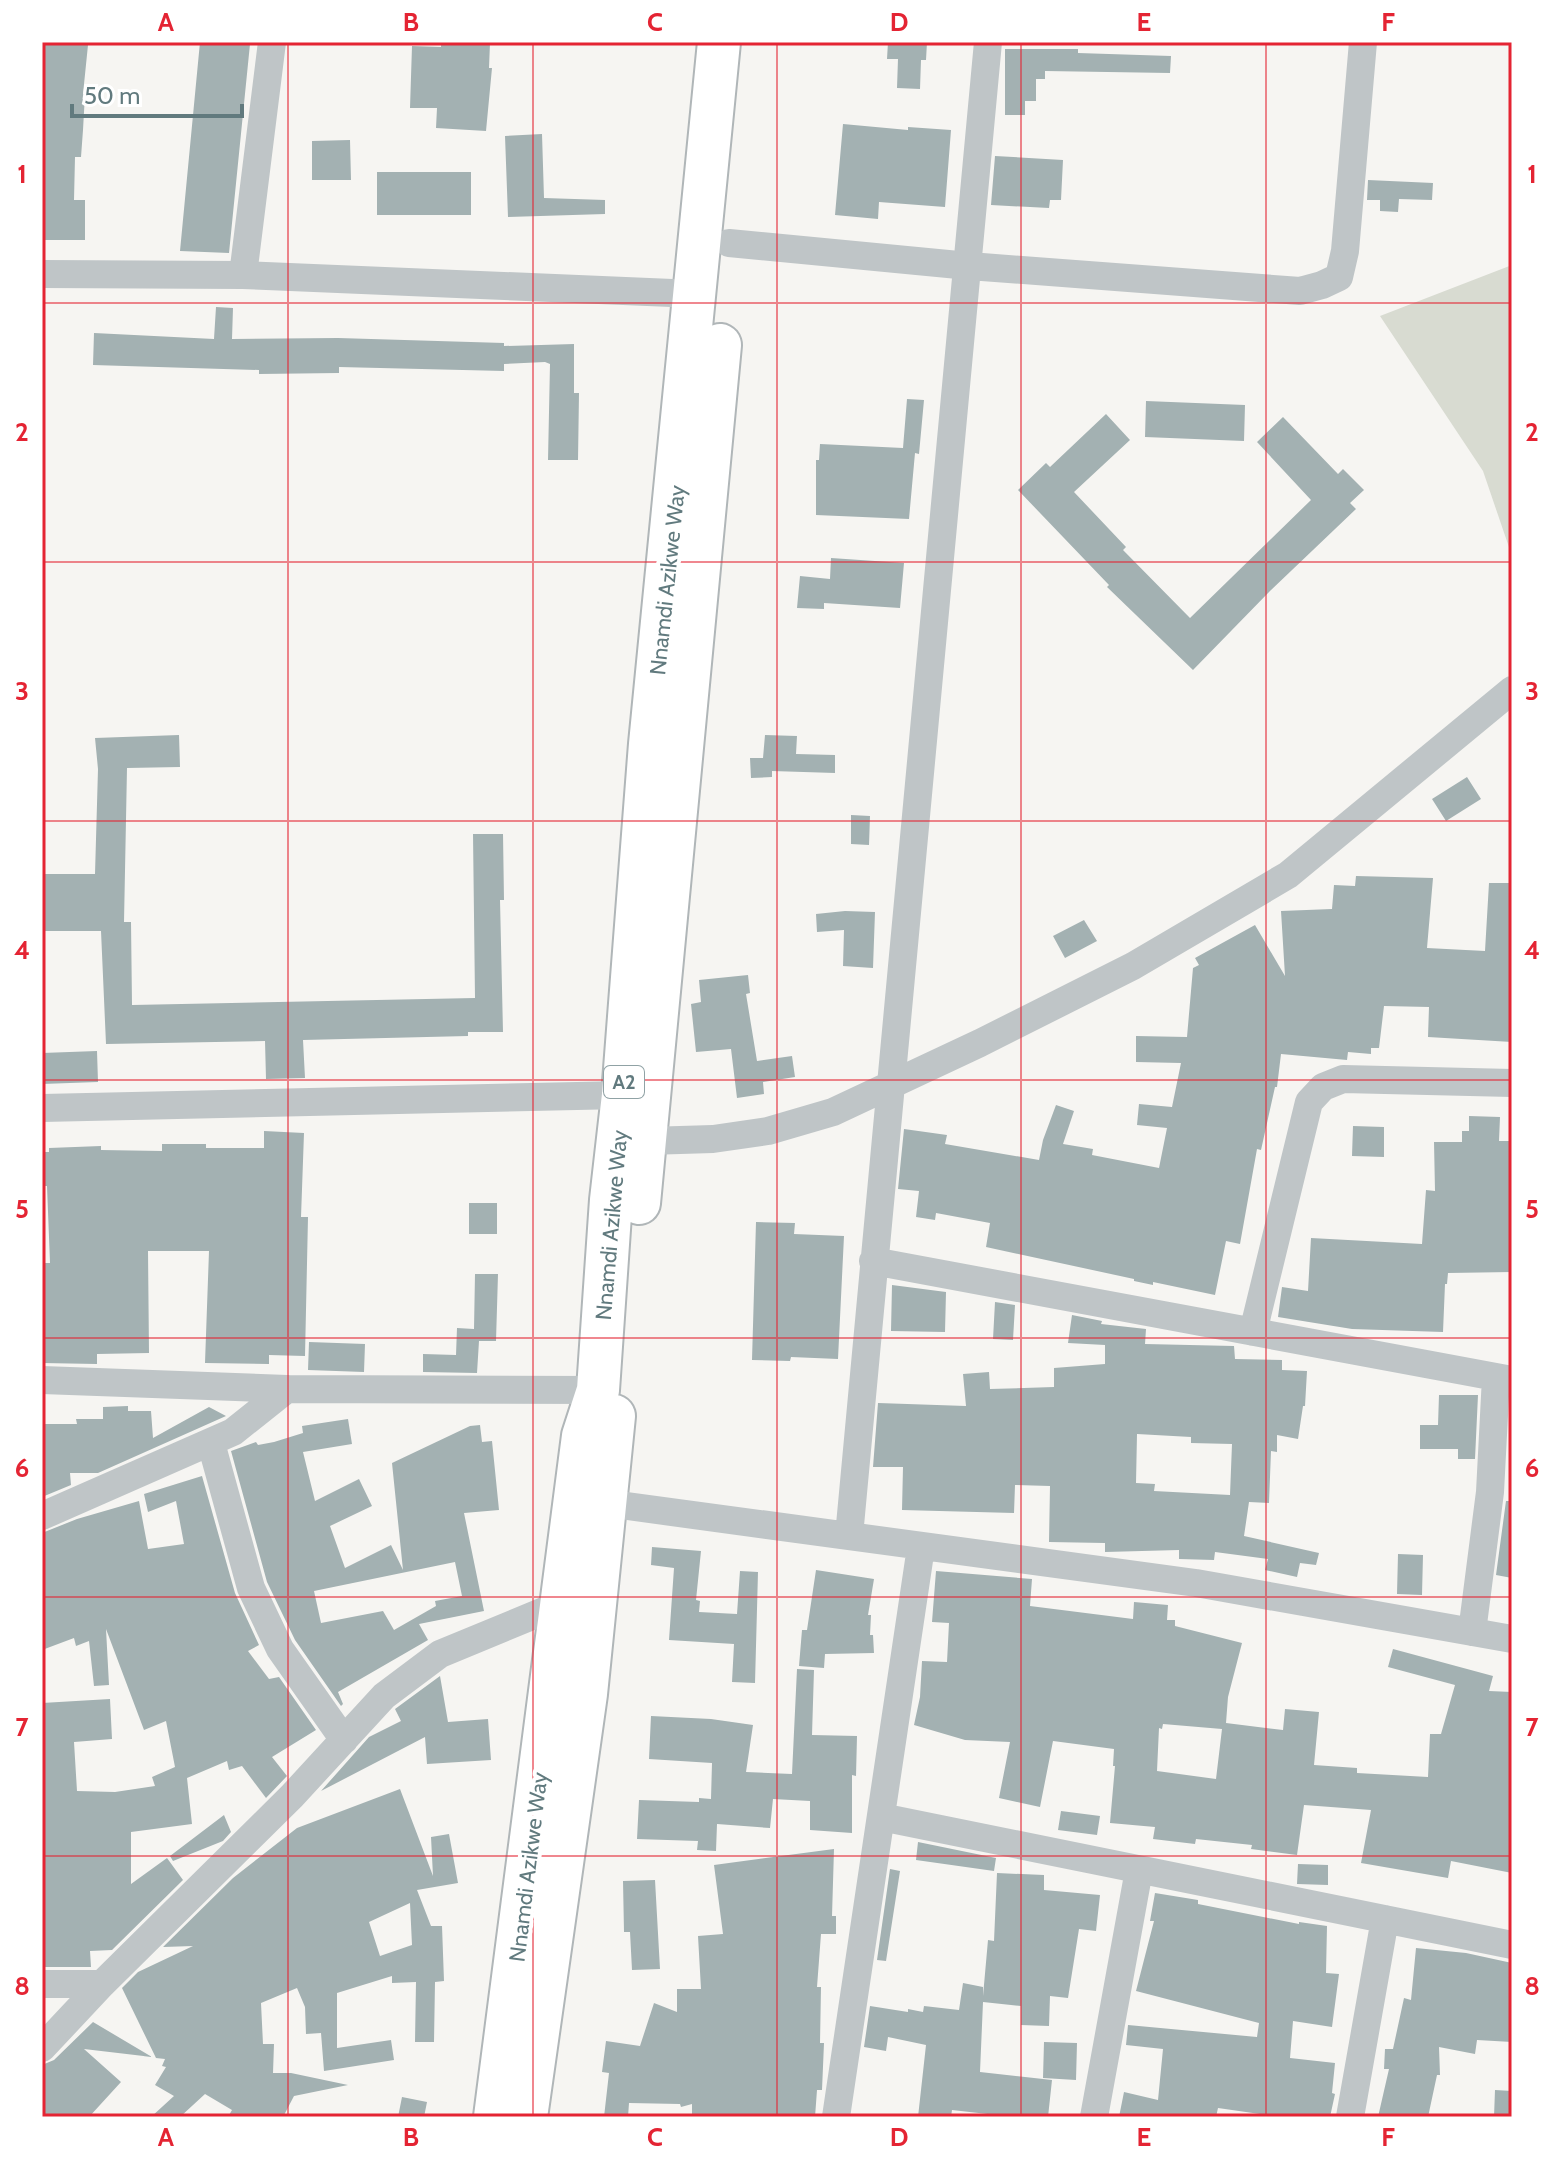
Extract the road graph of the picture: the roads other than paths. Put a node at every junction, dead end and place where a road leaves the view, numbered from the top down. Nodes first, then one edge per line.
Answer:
1 (272, 42) edge
2 (719, 42) edge
3 (748, 42) edge
4 (988, 42) edge
5 (1363, 42) edge
6 (729, 243) junction
7 (969, 266) junction
8 (42, 274) edge
9 (243, 275) junction
10 (696, 294) junction
11 (1512, 690) edge
12 (1512, 1083) edge
13 (892, 1085) junction
14 (623, 1095) junction
15 (42, 1108) edge
16 (647, 1141) junction
17 (873, 1261) junction
18 (1253, 1332) junction
19 (1504, 1378) edge
20 (42, 1380) edge
21 (287, 1389) junction
22 (598, 1390) junction
23 (211, 1443) junction
24 (605, 1503) junction
25 (42, 1516) edge
26 (849, 1536) junction
27 (921, 1547) junction
28 (561, 1604) junction
29 (1472, 1632) junction
30 (1512, 1639) edge
31 (344, 1740) junction
32 (881, 1817) junction
33 (1139, 1870) junction
34 (1385, 1919) junction
35 (1512, 1945) edge
36 (42, 1984) edge
37 (102, 1984) junction
38 (42, 2048) edge
39 (495, 2117) edge
40 (526, 2117) edge
41 (836, 2117) edge
42 (1094, 2117) edge
43 (1350, 2117) edge

1 - 9 street
2 - 10 highway, Nnamdi Azikwe Way / A2
3 - 6 highway, Nnamdi Azikwe Way / A2
4 - 7 street
5 - 7 street
6 - 7 street
6 - 16 highway, Nnamdi Azikwe Way / A2
7 - 13 street
8 - 9 street
9 - 10 street
10 - 14 highway, Nnamdi Azikwe Way / A2
11 - 13 street
12 - 18 street
13 - 16 street
13 - 17 street
14 - 15 street
14 - 22 highway, Nnamdi Azikwe Way / A2
16 - 24 highway, Nnamdi Azikwe Way / A2
17 - 18 street
17 - 26 street
18 - 19 street
19 - 29 street
20 - 21 street
21 - 22 street
21 - 23 street
22 - 28 highway, Nnamdi Azikwe Way / A2
23 - 25 street
23 - 31 street
24 - 26 street
24 - 40 highway, Nnamdi Azikwe Way / A2
26 - 27 street
27 - 29 street
27 - 32 street
28 - 31 street
28 - 39 highway, Nnamdi Azikwe Way / A2
29 - 30 street
31 - 37 street
32 - 33 street
32 - 41 street
33 - 34 street
33 - 42 street
34 - 35 street
34 - 43 street
36 - 37 street
37 - 38 street

